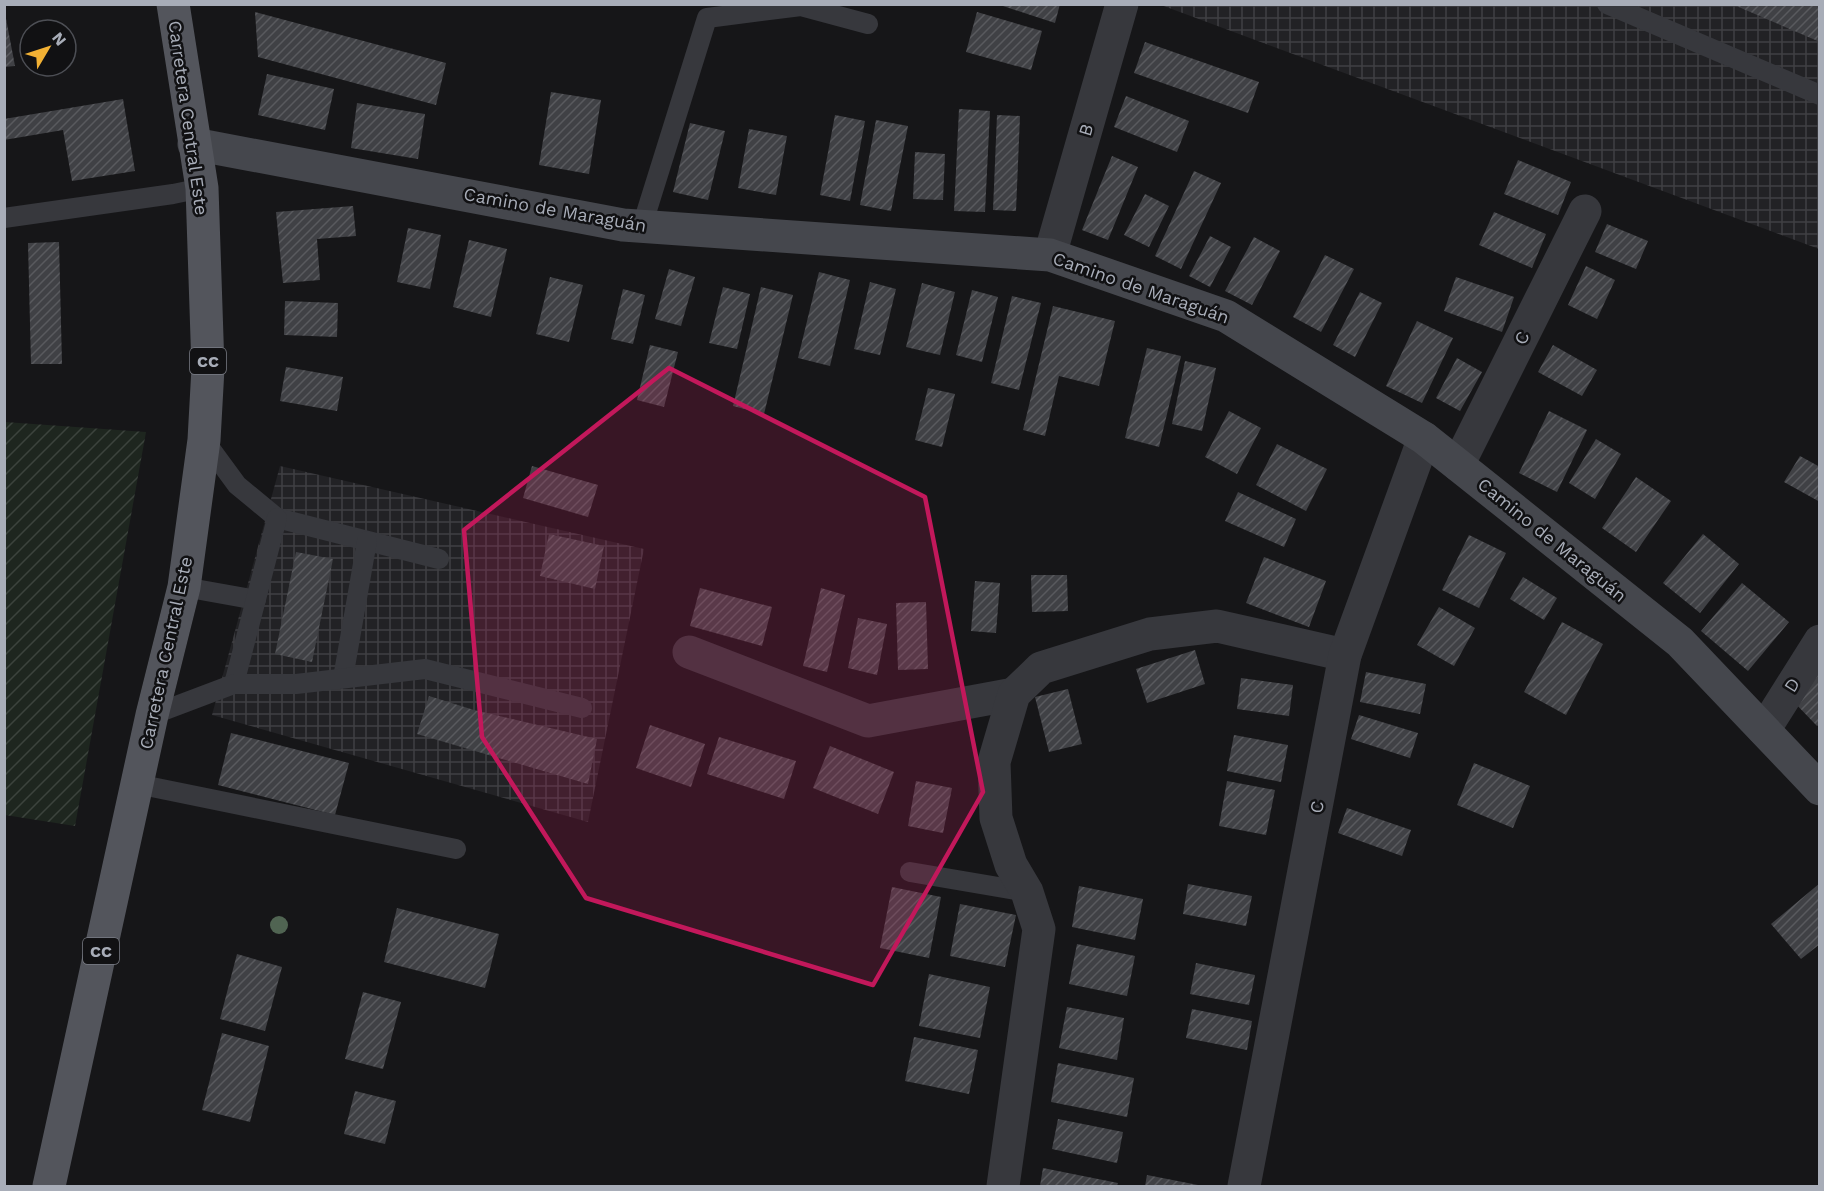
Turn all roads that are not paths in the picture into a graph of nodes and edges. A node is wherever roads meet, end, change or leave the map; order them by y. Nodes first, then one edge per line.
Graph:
1 (173, 4) edge
2 (1122, 4) edge
3 (1607, 4) edge
4 (868, 24) dead end
5 (1820, 95) edge
6 (194, 144) junction
7 (202, 188) junction
8 (1585, 211) dead end
9 (4, 218) edge
10 (642, 226) junction
11 (1050, 255) junction
12 (1424, 438) junction
13 (204, 440) junction
14 (1458, 465) junction
15 (277, 518) junction
16 (368, 541) junction
17 (439, 559) dead end
18 (184, 587) junction
19 (256, 600) junction
20 (1820, 641) edge
21 (689, 652) dead end
22 (1345, 655) junction
23 (343, 678) junction
24 (234, 684) junction
25 (1014, 694) junction
26 (582, 708) dead end
27 (152, 715) junction
28 (1764, 730) junction
29 (137, 784) junction
30 (1820, 789) edge
31 (456, 849) dead end
32 (910, 872) dead end
33 (1028, 892) junction
34 (49, 1186) edge
35 (1003, 1186) edge
36 (1244, 1186) edge

1 - 6 main road, Carretera Central Este / CC
2 - 11 street, B
3 - 5 lane
4 - 10 lane
6 - 7 main road, Carretera Central Este / CC
6 - 10 street, Camino de Maraguán
7 - 9 lane
7 - 13 main road, Carretera Central Este / CC
8 - 14 street, C
10 - 11 street, Camino de Maraguán
11 - 12 street, Camino de Maraguán
12 - 14 street, Camino de Maraguán
12 - 22 street, C
13 - 15 lane
13 - 18 main road, Carretera Central Este / CC
14 - 28 street, Camino de Maraguán
15 - 16 lane
15 - 19 lane
16 - 17 lane
16 - 23 lane
18 - 19 lane
18 - 27 main road, Carretera Central Este / CC
19 - 24 lane
20 - 28 street, D
21 - 25 street
22 - 25 street
22 - 36 street, C
23 - 24 lane
23 - 26 lane
24 - 27 lane
25 - 33 street
27 - 29 main road, Carretera Central Este / CC
28 - 30 street, Camino de Maraguán
29 - 31 lane
29 - 34 main road, Carretera Central Este / CC
32 - 33 lane
33 - 35 street

